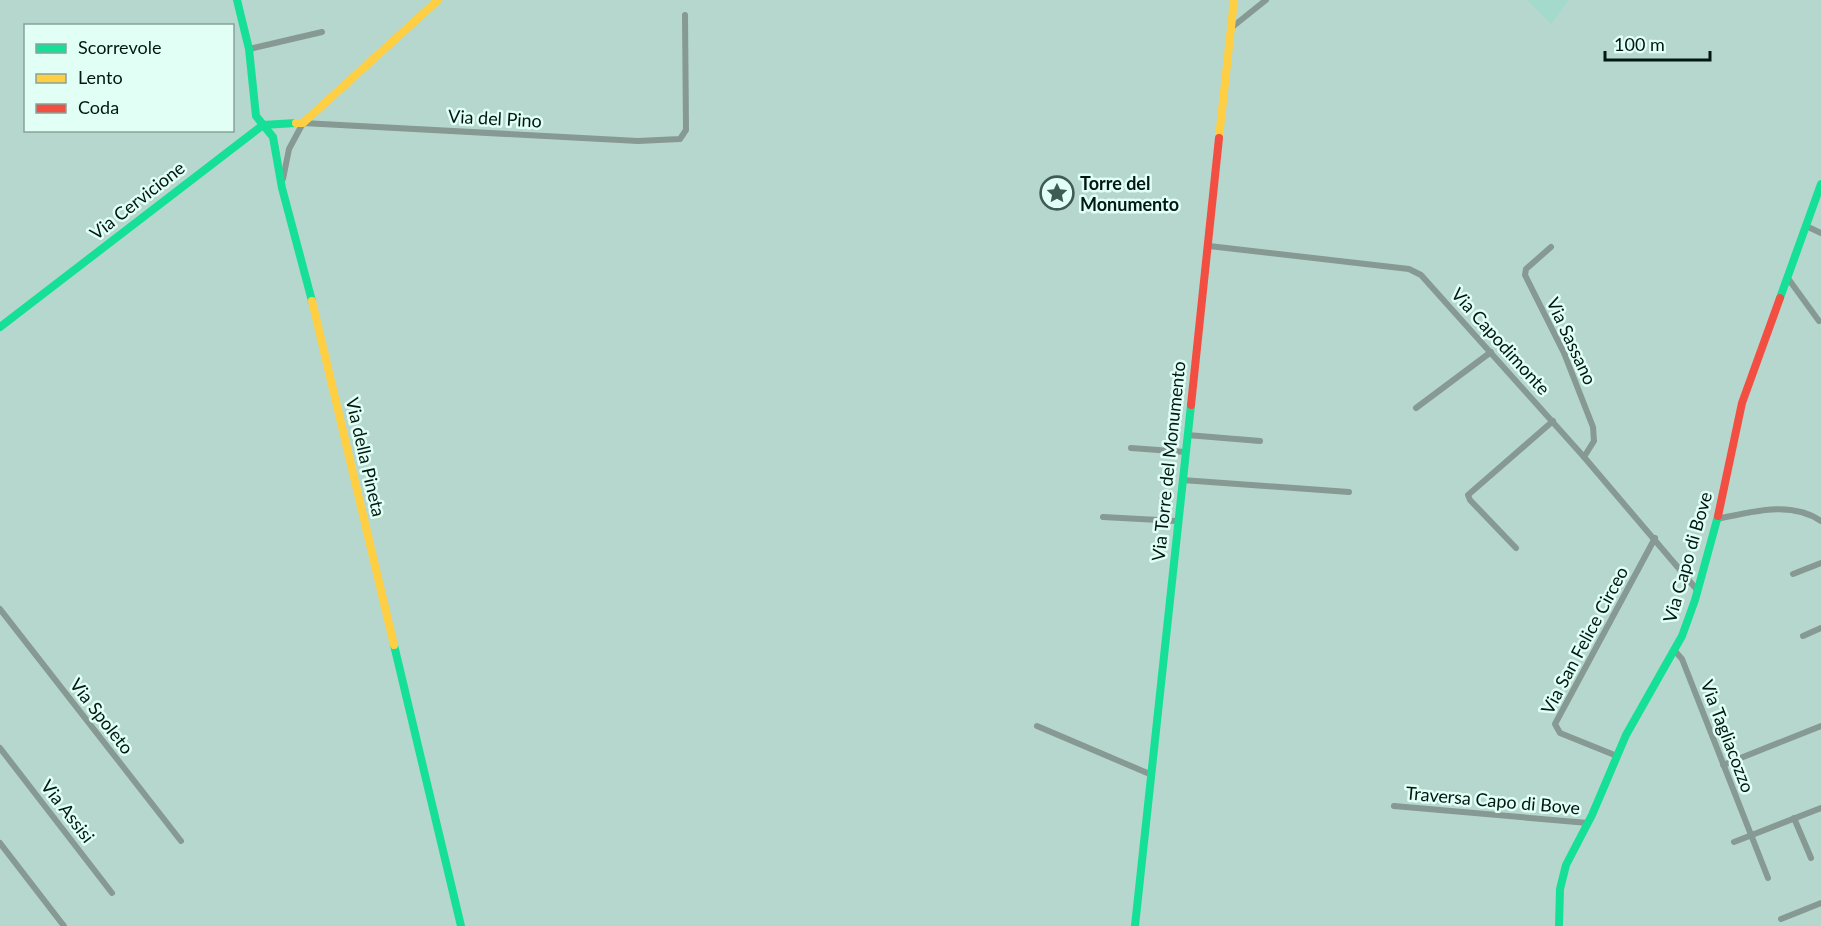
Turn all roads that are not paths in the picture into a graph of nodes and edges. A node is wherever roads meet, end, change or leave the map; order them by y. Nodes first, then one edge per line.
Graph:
1 (237, 0) edge
2 (438, 0) edge
3 (1234, 0) edge
4 (1266, 0) edge
5 (685, 15) dead end
6 (1231, 28) junction
7 (322, 32) dead end
8 (249, 49) junction
9 (303, 123) junction
10 (263, 125) junction
11 (1821, 184) edge
12 (282, 188) junction
13 (1806, 226) junction
14 (1821, 233) edge
15 (1209, 246) junction
16 (1551, 247) dead end
17 (1787, 277) junction
18 (1820, 321) edge
19 (0, 327) edge
20 (1491, 352) junction
21 (1416, 408) dead end
22 (1553, 422) junction
23 (1187, 435) junction
24 (1260, 441) dead end
25 (1131, 448) dead end
26 (1185, 452) junction
27 (1584, 457) junction
28 (1182, 480) junction
29 (1349, 492) dead end
30 (1103, 517) dead end
31 (1717, 519) junction
32 (1177, 521) junction
33 (1821, 521) edge
34 (1655, 538) junction
35 (1516, 548) dead end
36 (1821, 563) edge
37 (1793, 573) dead end
38 (1698, 591) junction
39 (0, 609) edge
40 (1821, 628) edge
41 (1803, 636) dead end
42 (1674, 650) junction
43 (1037, 726) dead end
44 (1821, 726) edge
45 (0, 748) edge
46 (1617, 756) junction
47 (1723, 765) junction
48 (1152, 775) junction
49 (1394, 806) dead end
50 (1821, 808) edge
51 (1794, 818) junction
52 (1588, 823) junction
53 (1751, 836) junction
54 (181, 841) dead end
55 (1734, 842) dead end
56 (0, 843) edge
57 (1811, 858) dead end
58 (1768, 878) dead end
59 (112, 893) dead end
60 (1821, 903) edge
61 (1781, 919) dead end
62 (64, 926) edge
63 (460, 926) edge
64 (1135, 926) edge
65 (1559, 926) edge

1 - 8 street, Via della Pineta
2 - 9 street
3 - 6 street, Via Torre del Monumento
4 - 6 street
5 - 9 street, Via del Pino
6 - 15 street, Via Torre del Monumento
7 - 8 street
8 - 10 street, Via della Pineta
9 - 10 street
9 - 12 street
10 - 12 street, Via della Pineta
10 - 19 street, Via Cervicione
11 - 13 street, Via Capo di Bove
12 - 63 street, Via della Pineta
13 - 14 street
13 - 17 street, Via Capo di Bove
15 - 20 street, Via Capodimonte
15 - 23 street, Via Torre del Monumento
16 - 27 street, Via Sassano
17 - 18 street
17 - 31 street, Via Capo di Bove
20 - 21 street
20 - 22 street, Via Capodimonte
22 - 27 street, Via Capodimonte
22 - 35 street
23 - 24 street
23 - 26 street, Via Torre del Monumento
25 - 26 street
26 - 28 street, Via Torre del Monumento
27 - 34 street, Via Capodimonte
28 - 29 street
28 - 32 street, Via Torre del Monumento
30 - 32 street
31 - 33 street
31 - 38 street, Via Capo di Bove
32 - 48 street, Via Torre del Monumento
34 - 38 street, Via Capodimonte
34 - 46 street, Via San Felice Circeo
36 - 37 street
38 - 42 street, Via Capo di Bove
39 - 54 street, Via Spoleto
40 - 41 street
42 - 46 street, Via Capo di Bove
42 - 47 street, Via Tagliacozzo
43 - 48 street
44 - 47 street
45 - 59 street, Via Assisi
46 - 52 street, Via Capo di Bove
47 - 53 street, Via Tagliacozzo
48 - 64 street, Via Torre del Monumento
49 - 52 street, Traversa Capo di Bove
50 - 51 street
51 - 53 street
51 - 57 street
52 - 65 street, Via Capo di Bove
53 - 55 street
53 - 58 street, Via Tagliacozzo
56 - 62 street
60 - 61 street

